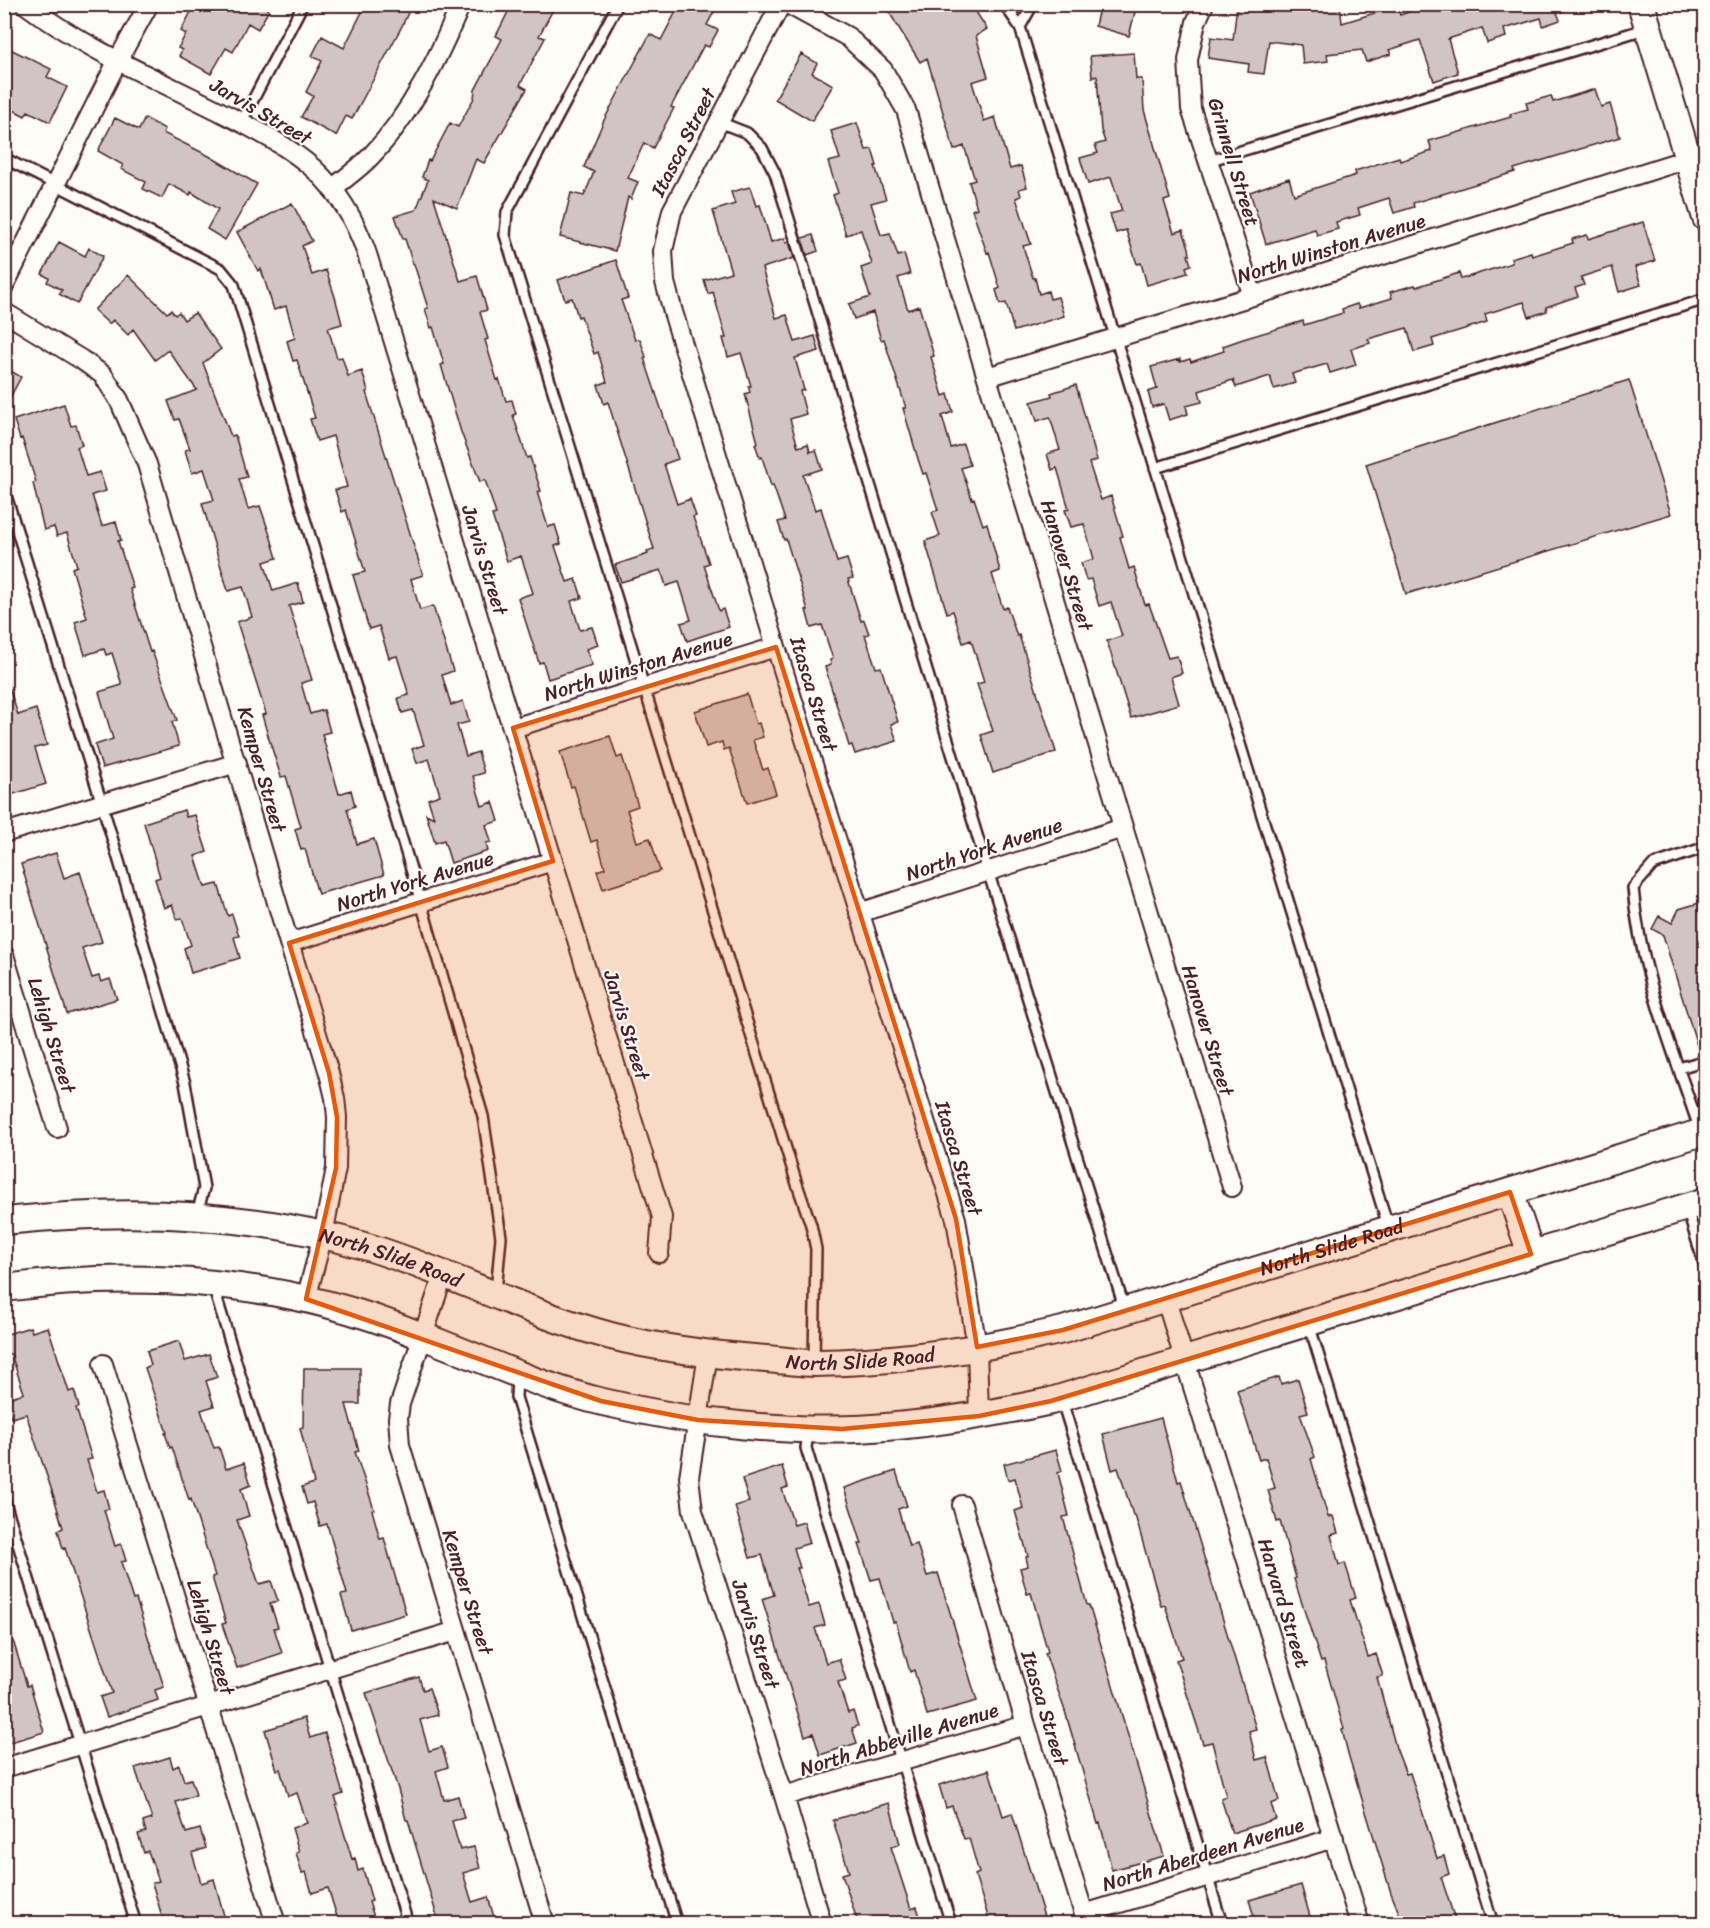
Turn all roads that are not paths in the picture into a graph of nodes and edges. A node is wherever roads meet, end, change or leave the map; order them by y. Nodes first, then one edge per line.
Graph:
1 (25, 4) edge
2 (149, 4) edge
3 (303, 4) edge
4 (461, 4) edge
5 (618, 4) edge
6 (781, 4) edge
7 (788, 4) edge
8 (1004, 4) edge
9 (1033, 4) edge
10 (1203, 4) edge
11 (1644, 16) edge
12 (1020, 27) junction
13 (118, 60) junction
14 (719, 122) junction
15 (241, 123) junction
16 (4, 158) edge
17 (1687, 159) junction
18 (1208, 160) junction
19 (55, 185) junction
20 (332, 189) junction
21 (1706, 218) edge
22 (4, 286) edge
23 (1253, 296) junction
24 (1706, 299) edge
25 (4, 312) edge
26 (1115, 338) junction
27 (987, 376) junction
28 (1155, 468) junction
29 (4, 489) edge
30 (776, 647) junction
31 (644, 688) junction
32 (513, 728) junction
33 (237, 763) junction
34 (102, 804) junction
35 (1123, 828) junction
36 (4, 833) edge
37 (1706, 847) edge
38 (553, 861) junction
39 (988, 871) junction
40 (421, 902) junction
41 (859, 913) junction
42 (289, 943) junction
43 (4, 955) edge
44 (1706, 1060) edge
45 (1679, 1068) junction
46 (57, 1128) dead end
47 (1703, 1132) edge
48 (1232, 1188) dead end
49 (1510, 1192) junction
50 (1696, 1204) edge
51 (196, 1216) junction
52 (4, 1221) edge
53 (1389, 1229) junction
54 (324, 1235) junction
55 (659, 1253) dead end
56 (1531, 1254) junction
57 (1706, 1270) edge
58 (444, 1273) junction
59 (213, 1285) junction
60 (4, 1288) edge
61 (496, 1294) junction
62 (1165, 1297) junction
63 (306, 1299) junction
64 (1125, 1310) junction
65 (1308, 1322) junction
66 (423, 1336) junction
67 (977, 1347) junction
68 (708, 1354) junction
69 (1184, 1360) junction
70 (814, 1363) junction
71 (103, 1364) dead end
72 (517, 1374) junction
73 (1061, 1398) junction
74 (979, 1416) junction
75 (698, 1420) junction
76 (808, 1428) junction
77 (4, 1499) edge
78 (962, 1505) dead end
79 (456, 1631) junction
80 (330, 1669) junction
81 (209, 1706) junction
82 (1026, 1725) junction
83 (81, 1745) junction
84 (902, 1762) junction
85 (4, 1768) edge
86 (784, 1796) junction
87 (1334, 1838) junction
88 (1208, 1876) junction
89 (1085, 1919) edge
90 (136, 1923) edge
91 (276, 1923) edge
92 (408, 1923) edge
93 (545, 1923) edge
94 (677, 1923) edge
95 (822, 1923) edge
96 (951, 1923) edge
97 (1222, 1923) edge
98 (1360, 1923) edge
99 (1493, 1923) edge

1 - 13 street
2 - 13 street
3 - 15 lane
4 - 20 street
5 - 31 lane
6 - 14 street, Itasca Street
7 - 27 street, Hanover Street
8 - 12 lane
9 - 12 lane
10 - 18 street, Grinnell Street
11 - 17 main road
11 - 18 lane
12 - 26 lane
13 - 15 street, Jarvis Street
13 - 19 street
14 - 30 street, Itasca Street
14 - 39 lane
15 - 20 street, Jarvis Street
16 - 19 lane
17 - 21 main road
17 - 23 street, North Winston Avenue
18 - 23 street, Grinnell Street
19 - 22 street
19 - 40 lane
20 - 32 street, Jarvis Street
23 - 26 street, North Winston Avenue
24 - 28 lane
25 - 33 street, Kemper Street
26 - 27 street, North Winston Avenue
26 - 28 lane
27 - 35 street, Hanover Street
28 - 53 lane
29 - 34 lane
30 - 31 street, North Winston Avenue
30 - 41 street, Itasca Street
31 - 32 street, North Winston Avenue
31 - 70 lane
32 - 38 street, Jarvis Street
33 - 34 street
33 - 42 street, Kemper Street
34 - 36 street
34 - 51 lane
35 - 39 street, North York Avenue
35 - 48 street, Hanover Street
37 - 45 lane
38 - 40 street, North York Avenue
38 - 55 street, Jarvis Street
39 - 41 street, North York Avenue
39 - 64 lane
40 - 42 street, North York Avenue
40 - 61 lane
41 - 67 street, Itasca Street
42 - 54 street, Kemper Street
43 - 46 street, Lehigh Street
44 - 45 lane
45 - 47 lane
47 - 49 main road, North Slide Road
49 - 53 main road, North Slide Road
49 - 56 main road
50 - 56 main road
50 - 57 lane
51 - 52 main road, North Slide Road
51 - 54 main road, North Slide Road
53 - 62 main road, North Slide Road
54 - 58 main road, North Slide Road
54 - 63 street, Kemper Street
56 - 65 main road
58 - 61 main road, North Slide Road
58 - 66 street, Kemper Street
59 - 60 main road
59 - 63 main road
59 - 80 lane
61 - 68 main road, North Slide Road
62 - 64 main road, North Slide Road
62 - 69 street, Harvard Street
63 - 66 main road
64 - 67 main road, North Slide Road
65 - 69 main road
65 - 99 lane
66 - 72 main road
66 - 79 street, Kemper Street
67 - 70 main road, North Slide Road
67 - 74 street, Itasca Street
68 - 70 main road, North Slide Road
68 - 75 street, Jarvis Street
69 - 73 main road
69 - 87 street, Harvard Street
71 - 81 street, Lehigh Street
72 - 75 main road
72 - 94 lane
73 - 74 main road
73 - 88 lane
74 - 76 main road
75 - 76 main road
75 - 86 street, Jarvis Street
76 - 84 lane
77 - 83 lane
78 - 82 street, Itasca Street
79 - 80 street
79 - 93 street, Kemper Street
80 - 81 street
80 - 92 lane
81 - 83 street
81 - 91 street, Lehigh Street
82 - 84 street, North Abbeville Avenue
82 - 89 street, Itasca Street
83 - 85 street
83 - 90 lane
84 - 86 street, North Abbeville Avenue
84 - 96 lane
86 - 95 street, Jarvis Street
87 - 88 street, North Aberdeen Avenue
87 - 98 street, Harvard Street
88 - 89 street, North Aberdeen Avenue
88 - 97 lane

